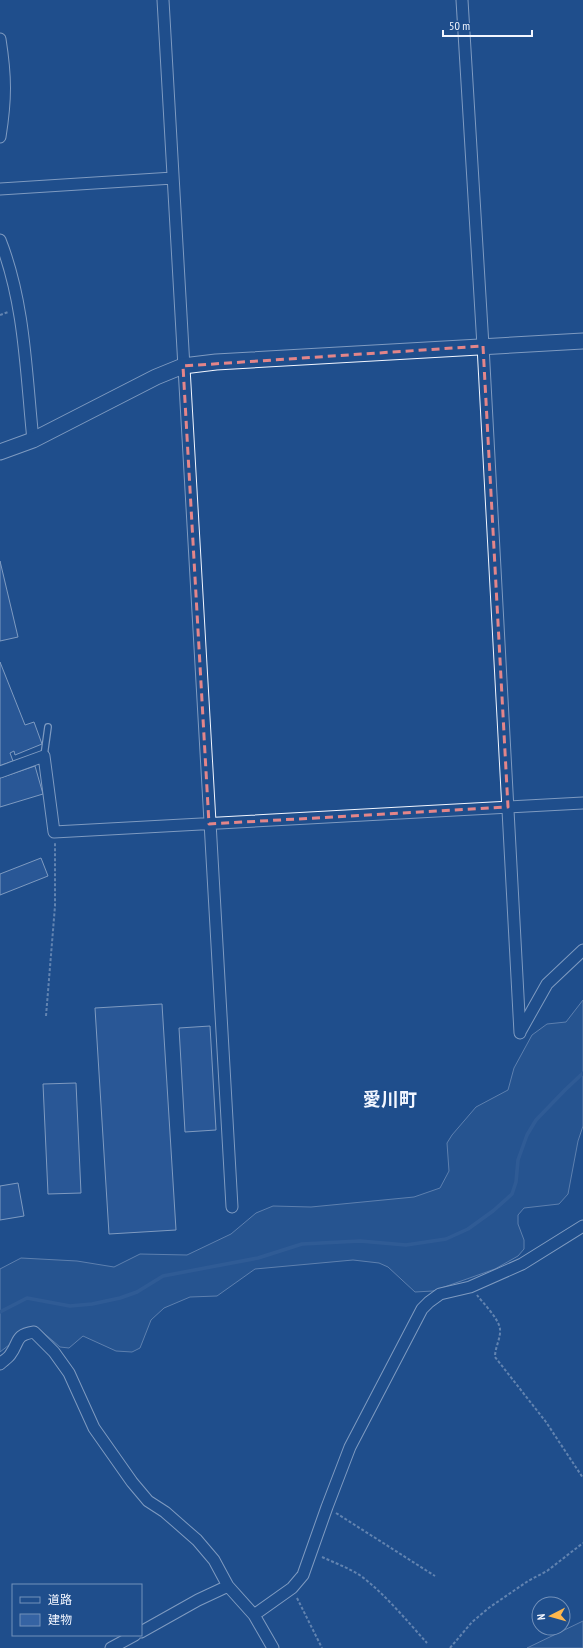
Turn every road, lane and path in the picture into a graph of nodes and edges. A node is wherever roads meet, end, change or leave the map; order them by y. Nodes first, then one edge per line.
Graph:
1 (163, 0) edge
2 (462, 0) edge
3 (0, 39) edge
4 (0, 137) edge
5 (173, 178) junction
6 (0, 189) edge
7 (0, 240) edge
8 (583, 341) edge
9 (483, 346) junction
10 (183, 366) junction
11 (33, 440) junction
12 (0, 452) edge
13 (48, 727) dead end
14 (44, 756) junction
15 (0, 772) edge
16 (583, 803) edge
17 (508, 807) junction
18 (209, 824) junction
19 (54, 832) junction
20 (583, 950) edge
21 (46, 1016) dead end
22 (232, 1207) dead end
23 (583, 1226) edge
24 (470, 1287) junction
25 (0, 1364) edge
26 (583, 1478) edge
27 (327, 1507) junction
28 (583, 1543) edge
29 (311, 1553) junction
30 (435, 1576) dead end
31 (228, 1586) junction
32 (292, 1588) junction
33 (254, 1615) junction
34 (142, 1631) edge
35 (133, 1636) edge
36 (427, 1643) dead end
37 (111, 1648) edge
38 (273, 1648) edge
39 (322, 1648) edge
40 (450, 1648) edge

1 - 5 street
2 - 9 street
3 - 4 street
5 - 6 street
5 - 10 street
7 - 11 street
8 - 9 street
9 - 10 street
9 - 17 street
10 - 11 street
10 - 18 street
11 - 12 street
13 - 14 lane
14 - 15 street
14 - 19 street
16 - 17 street
17 - 18 street
17 - 20 street
18 - 19 street
18 - 22 street
19 - 21 path
23 - 24 street
24 - 26 path
24 - 27 street
25 - 31 street
27 - 29 street
27 - 30 path
28 - 40 path
29 - 32 street
29 - 36 path
31 - 33 street
31 - 34 street
32 - 33 street
32 - 39 path
33 - 38 street
35 - 37 street

